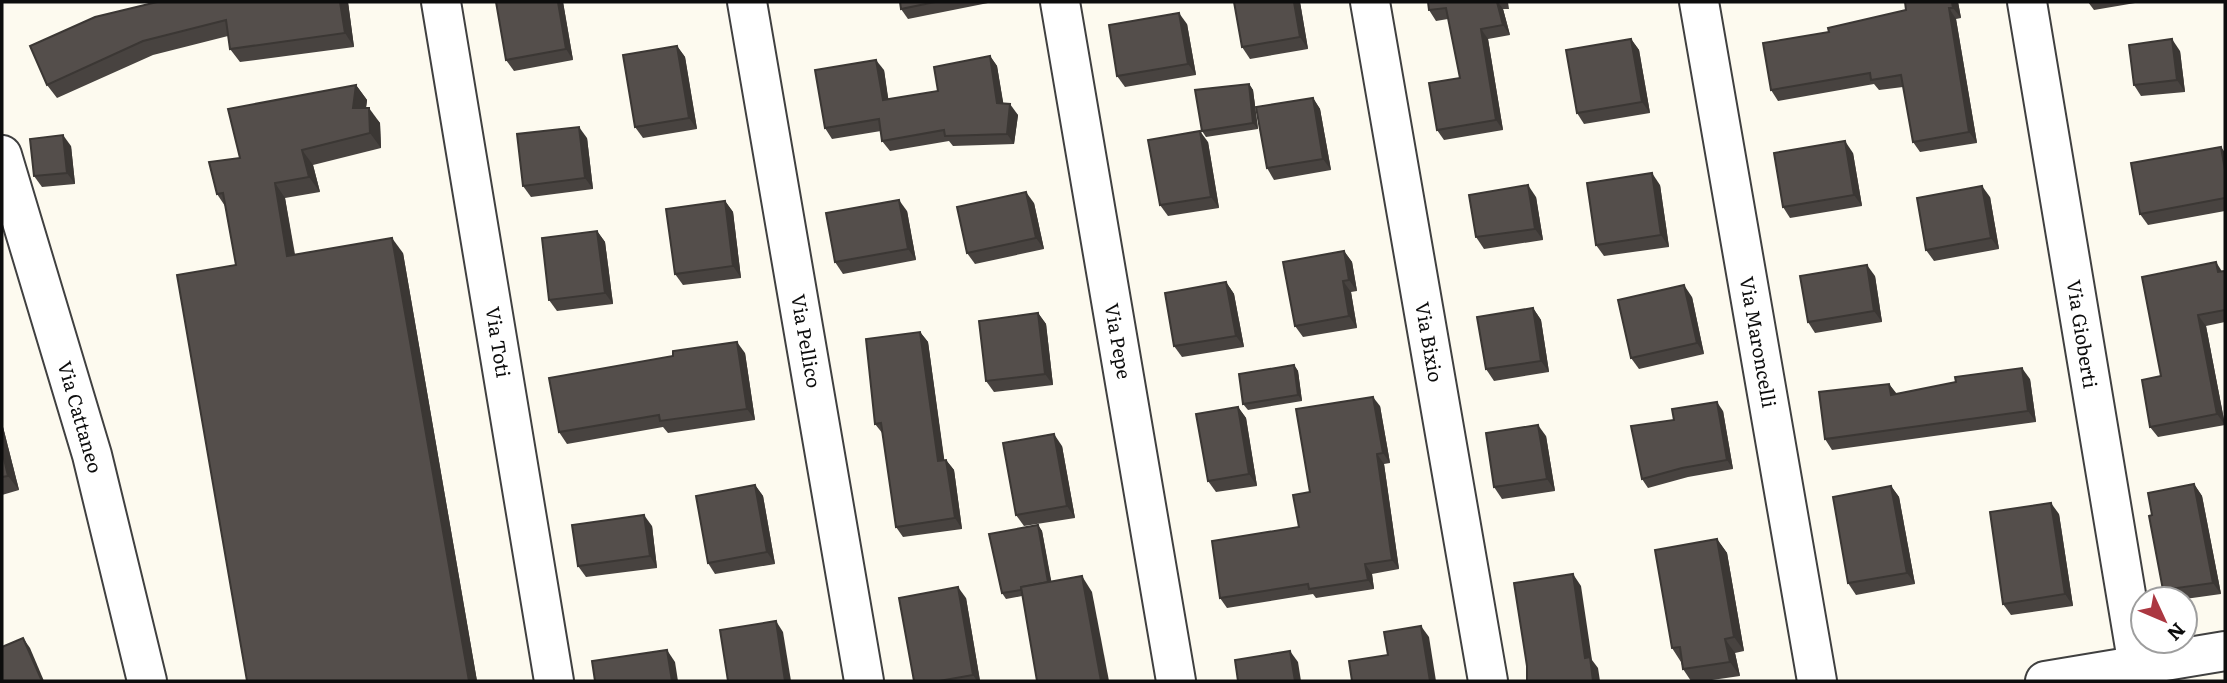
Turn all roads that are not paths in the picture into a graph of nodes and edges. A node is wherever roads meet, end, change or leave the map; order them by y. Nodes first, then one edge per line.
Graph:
1 (441, 2) edge
2 (747, 2) edge
3 (1060, 2) edge
4 (1370, 2) edge
5 (1699, 2) edge
6 (2027, 2) edge
7 (2, 155) edge
8 (2225, 651) edge
9 (2138, 666) junction
10 (147, 681) edge
11 (554, 681) edge
12 (864, 681) edge
13 (1176, 681) edge
14 (1488, 681) edge
15 (1817, 681) edge
16 (2045, 681) edge

1 - 11 street, Via Toti
2 - 12 street, Via Pellico
3 - 13 street, Via Pepe
4 - 14 street, Via Bixio
5 - 15 street, Via Maroncelli
6 - 9 street, Via Gioberti
7 - 10 street, Via Cattaneo
8 - 9 street
9 - 16 street

